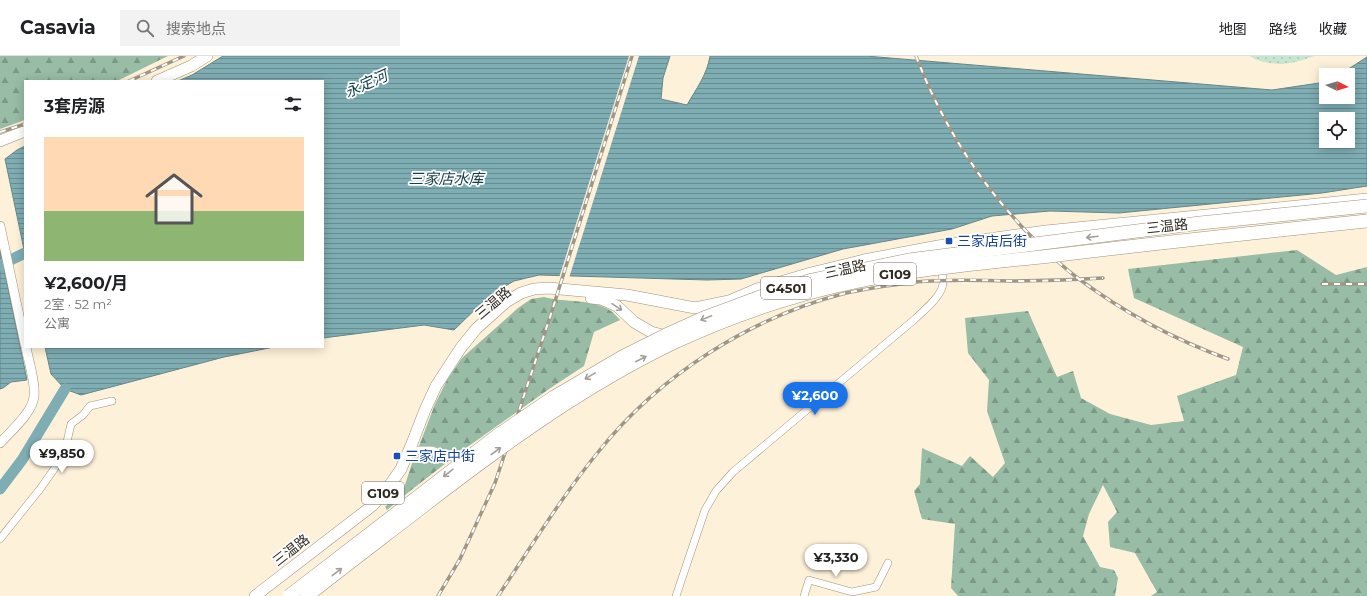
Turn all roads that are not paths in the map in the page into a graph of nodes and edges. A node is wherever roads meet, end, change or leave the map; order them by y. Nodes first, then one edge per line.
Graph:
1 (207, 56) edge
2 (159, 80) edge
3 (24, 132) edge
4 (0, 141) edge
5 (1367, 194) edge
6 (1367, 199) edge
7 (1361, 203) edge
8 (1367, 221) edge
9 (0, 226) edge
10 (1202, 238) junction
11 (938, 246) junction
12 (941, 267) junction
13 (860, 281) junction
14 (710, 327) junction
15 (24, 341) edge
16 (25, 348) edge
17 (460, 349) junction
18 (112, 400) dead end
19 (0, 443) edge
20 (410, 450) junction
21 (451, 457) dead end
22 (0, 539) edge
23 (888, 563) dead end
24 (256, 596) edge
25 (289, 596) edge
26 (306, 596) edge
27 (676, 596) edge
28 (804, 596) edge

1 - 2 main road
3 - 4 main road
5 - 7 street
6 - 7 main road, 三温路 / G109
7 - 11 main road, 三温路 / G109
7 -> 25 highway, G4501, bridge
8 - 10 main road, 三温路 / G109
9 - 15 street
10 - 12 main road, 三温路 / G109
10 - 13 highway, bridge
11 - 12 street
11 - 17 main road, 三温路 / G109
12 - 13 main road, 三温路 / G109
12 - 27 street
13 - 14 main road, 三温路 / G109
17 -> 14 main road, 三温路 / G109
26 -> 14 highway, bridge
16 - 19 street
17 - 20 main road, 三温路 / G109
18 - 22 street
20 - 21 street
20 - 24 main road, 三温路 / G109
23 - 28 street

